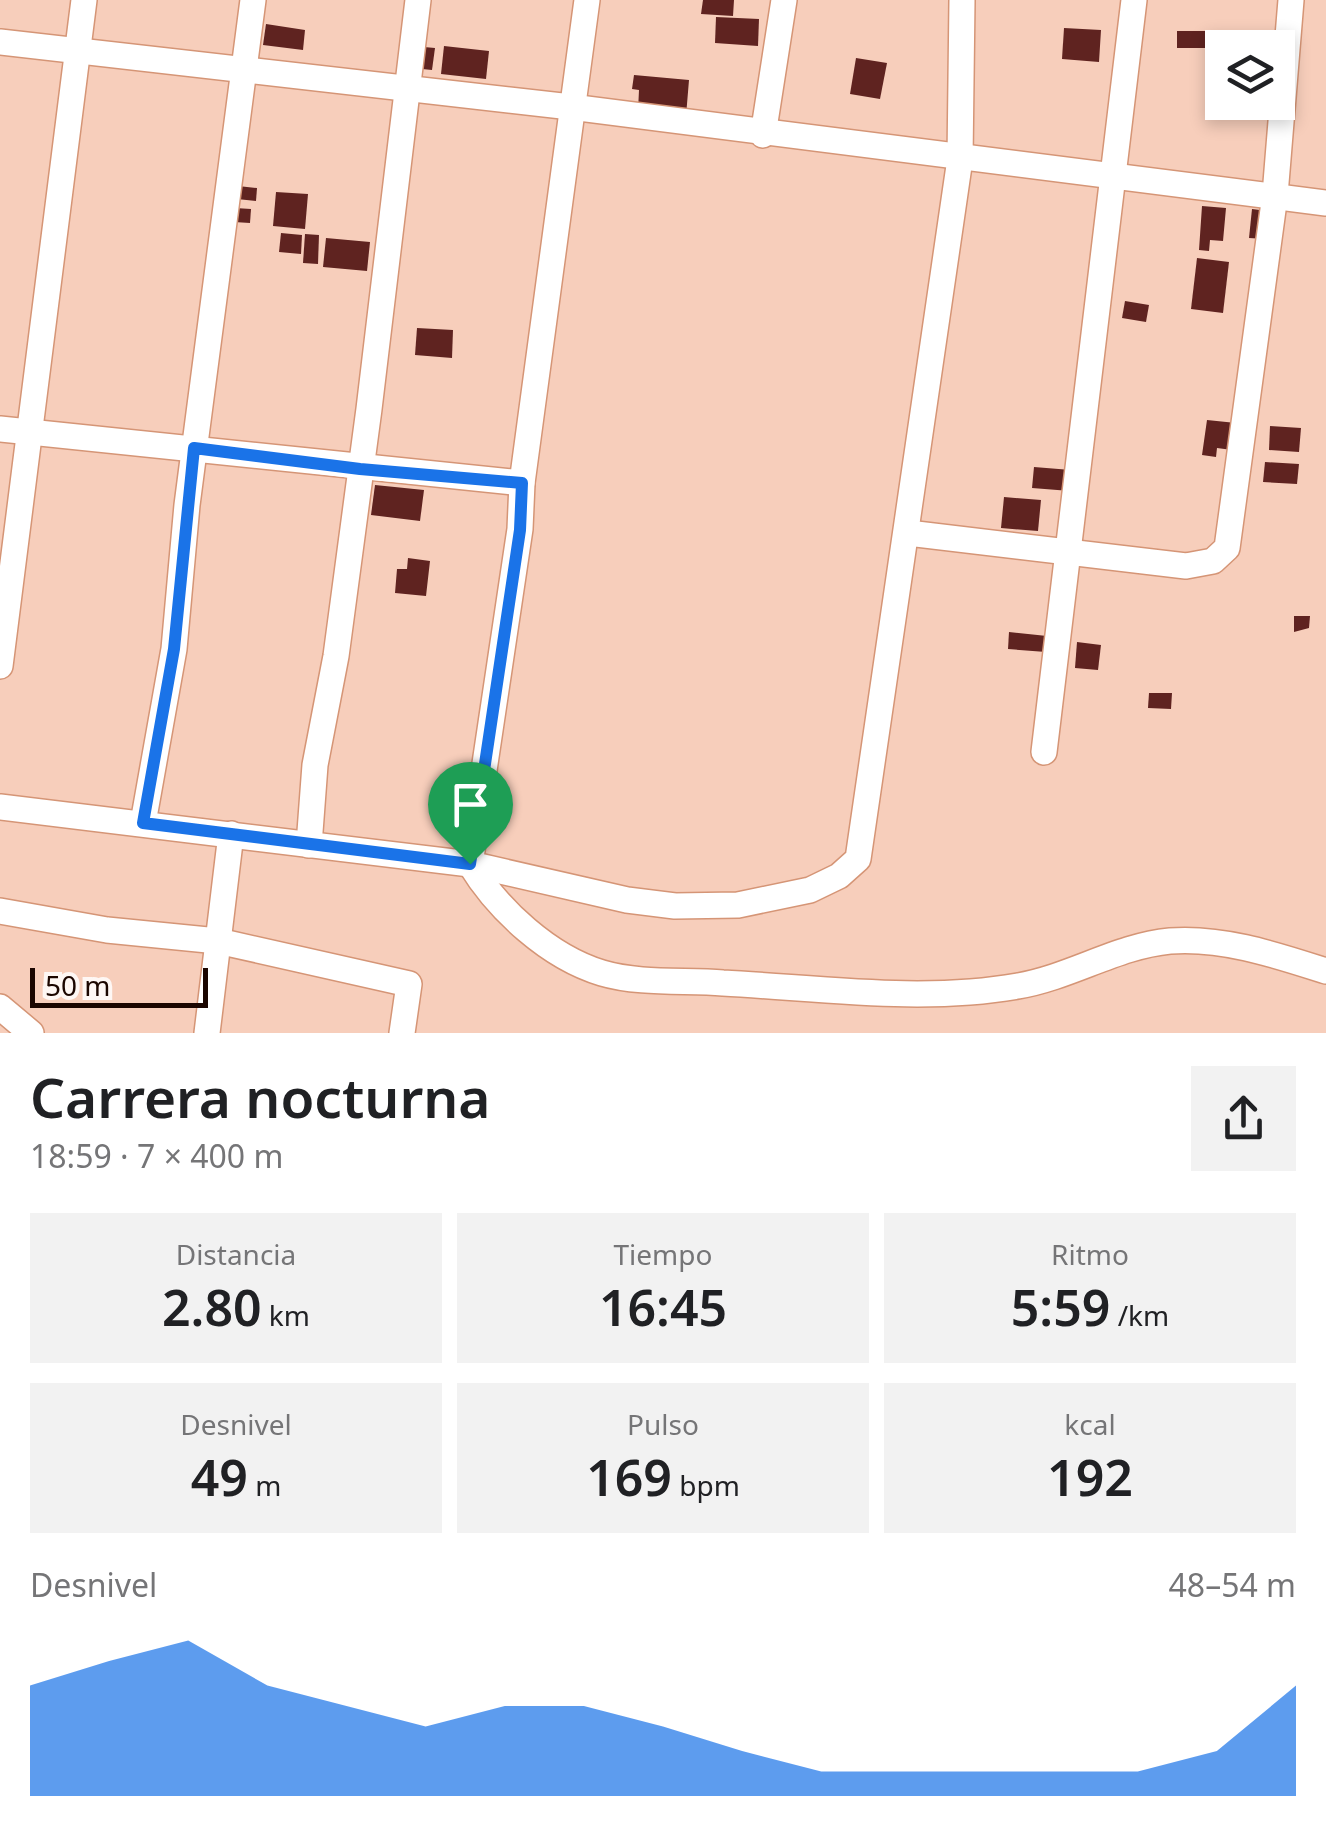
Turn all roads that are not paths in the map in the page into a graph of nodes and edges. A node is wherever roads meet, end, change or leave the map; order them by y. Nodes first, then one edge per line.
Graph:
1 (84, 0) edge
2 (254, 0) edge
3 (418, 0) edge
4 (588, 0) edge
5 (784, 0) edge
6 (962, 0) edge
7 (1134, 0) edge
8 (1291, 0) edge
9 (0, 42) edge
10 (77, 51) junction
11 (244, 68) junction
12 (407, 90) junction
13 (571, 107) junction
14 (762, 134) junction
15 (960, 158) junction
16 (1114, 176) junction
17 (1275, 196) junction
18 (1326, 203) edge
19 (0, 429) edge
20 (28, 432) junction
21 (194, 448) junction
22 (360, 469) junction
23 (522, 483) junction
24 (908, 533) junction
25 (1068, 552) junction
26 (0, 666) edge
27 (1044, 752) dead end
28 (0, 807) edge
29 (143, 823) junction
30 (230, 834) junction
31 (309, 845) junction
32 (470, 864) junction
33 (0, 910) edge
34 (218, 941) junction
35 (1326, 970) edge
36 (0, 1007) edge
37 (31, 1033) edge
38 (206, 1033) edge
39 (402, 1033) edge

1 - 10 street
2 - 11 street
3 - 12 street
4 - 13 street
5 - 14 street
6 - 15 street
7 - 16 street
8 - 17 street
9 - 10 street
10 - 11 street
10 - 20 street
11 - 12 street
11 - 21 street
12 - 13 street
12 - 22 street
13 - 14 street
13 - 23 street
14 - 15 street
15 - 16 street
15 - 24 street
16 - 17 street
16 - 25 street
17 - 18 street
17 - 25 street
19 - 20 street
20 - 21 street
20 - 26 street
21 - 22 street
21 - 29 street
22 - 23 street
22 - 31 street
23 - 32 street
24 - 25 street
24 - 32 street
25 - 27 street
28 - 29 street
29 - 30 street
30 - 31 street
30 - 34 street
31 - 32 street
32 - 35 street
33 - 34 street
34 - 38 street
34 - 39 street
36 - 37 street

